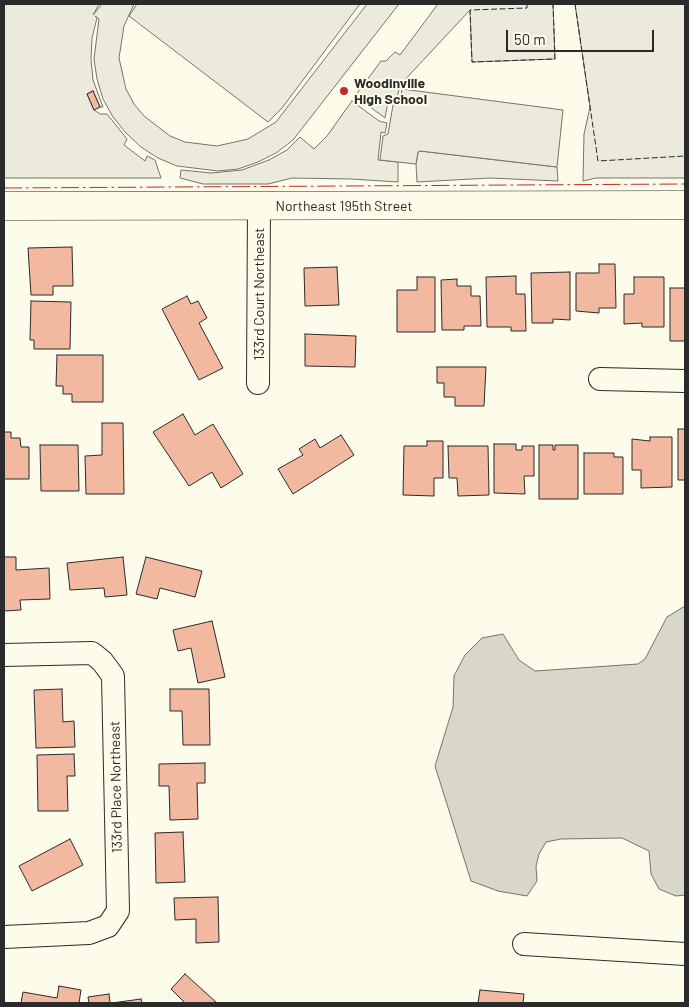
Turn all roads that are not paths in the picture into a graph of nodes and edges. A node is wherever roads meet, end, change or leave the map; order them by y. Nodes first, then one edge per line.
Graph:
1 (685, 205) edge
2 (4, 206) edge
3 (260, 206) junction
4 (600, 379) dead end
5 (685, 381) edge
6 (258, 383) dead end
7 (4, 655) edge
8 (4, 937) edge
9 (524, 944) dead end
10 (685, 954) edge

1 - 3 main road, Northeast 195th Street
2 - 3 main road, Northeast 195th Street
3 - 6 street, 133rd Court Northeast
4 - 5 street
7 - 8 street, 133rd Place Northeast
9 - 10 street

